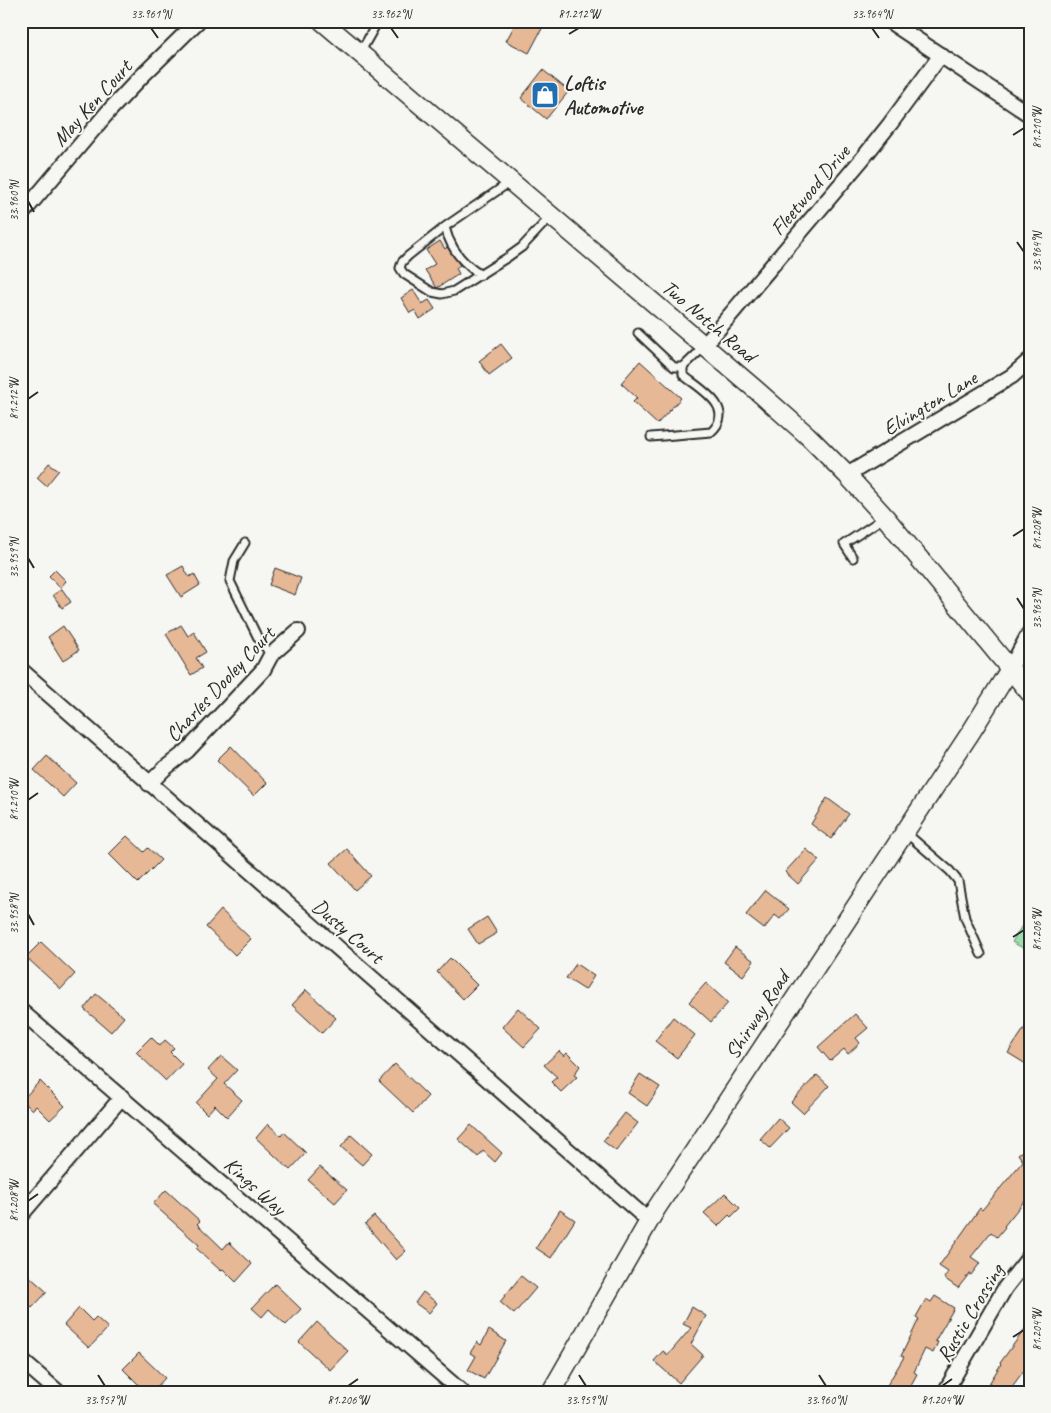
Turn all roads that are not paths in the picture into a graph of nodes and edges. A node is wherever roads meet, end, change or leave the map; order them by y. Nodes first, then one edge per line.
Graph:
1 (198, 21) edge
2 (322, 21) edge
3 (378, 21) edge
4 (889, 21) edge
5 (360, 53) junction
6 (941, 55) junction
7 (1030, 115) edge
8 (510, 182) junction
9 (21, 215) edge
10 (551, 216) junction
11 (445, 227) junction
12 (481, 275) junction
13 (638, 333) dead end
14 (704, 346) junction
15 (1030, 360) edge
16 (683, 366) junction
17 (651, 437) dead end
18 (848, 475) junction
19 (885, 517) junction
20 (245, 543) dead end
21 (853, 558) dead end
22 (298, 631) dead end
23 (1030, 632) edge
24 (271, 655) junction
25 (1010, 669) junction
26 (21, 670) edge
27 (1030, 693) edge
28 (150, 784) junction
29 (905, 831) junction
30 (981, 954) dead end
31 (21, 1011) edge
32 (122, 1097) junction
33 (21, 1215) edge
34 (649, 1221) junction
35 (1030, 1256) edge
36 (21, 1360) edge
37 (58, 1392) edge
38 (462, 1392) edge
39 (551, 1392) edge
40 (945, 1392) edge

1 - 9 street, May Ken Court
2 - 5 street, Two Notch Road
3 - 5 lane
4 - 6 street
5 - 8 street, Two Notch Road
6 - 7 street
6 - 14 street, Fleetwood Drive
8 - 10 street, Two Notch Road
8 - 11 lane
10 - 12 lane
10 - 14 street, Two Notch Road
11 - 12 lane
11 - 12 lane
13 - 16 lane
14 - 16 lane
14 - 18 street, Two Notch Road
15 - 18 street, Elvington Lane
16 - 17 lane
18 - 19 street, Two Notch Road
19 - 21 lane
19 - 25 street, Two Notch Road
20 - 24 lane
22 - 24 street, Charles Dooley Court
23 - 25 street
24 - 28 street, Charles Dooley Court
25 - 27 street, Two Notch Road
25 - 29 street, Shirway Road
26 - 28 street, Dusty Court
28 - 34 street, Dusty Court
29 - 30 lane
29 - 34 street, Shirway Road
31 - 32 street, Kings Way
32 - 33 street
32 - 38 street, Kings Way
34 - 39 street, Shirway Road
35 - 40 street, Rustic Crossing
36 - 37 street

